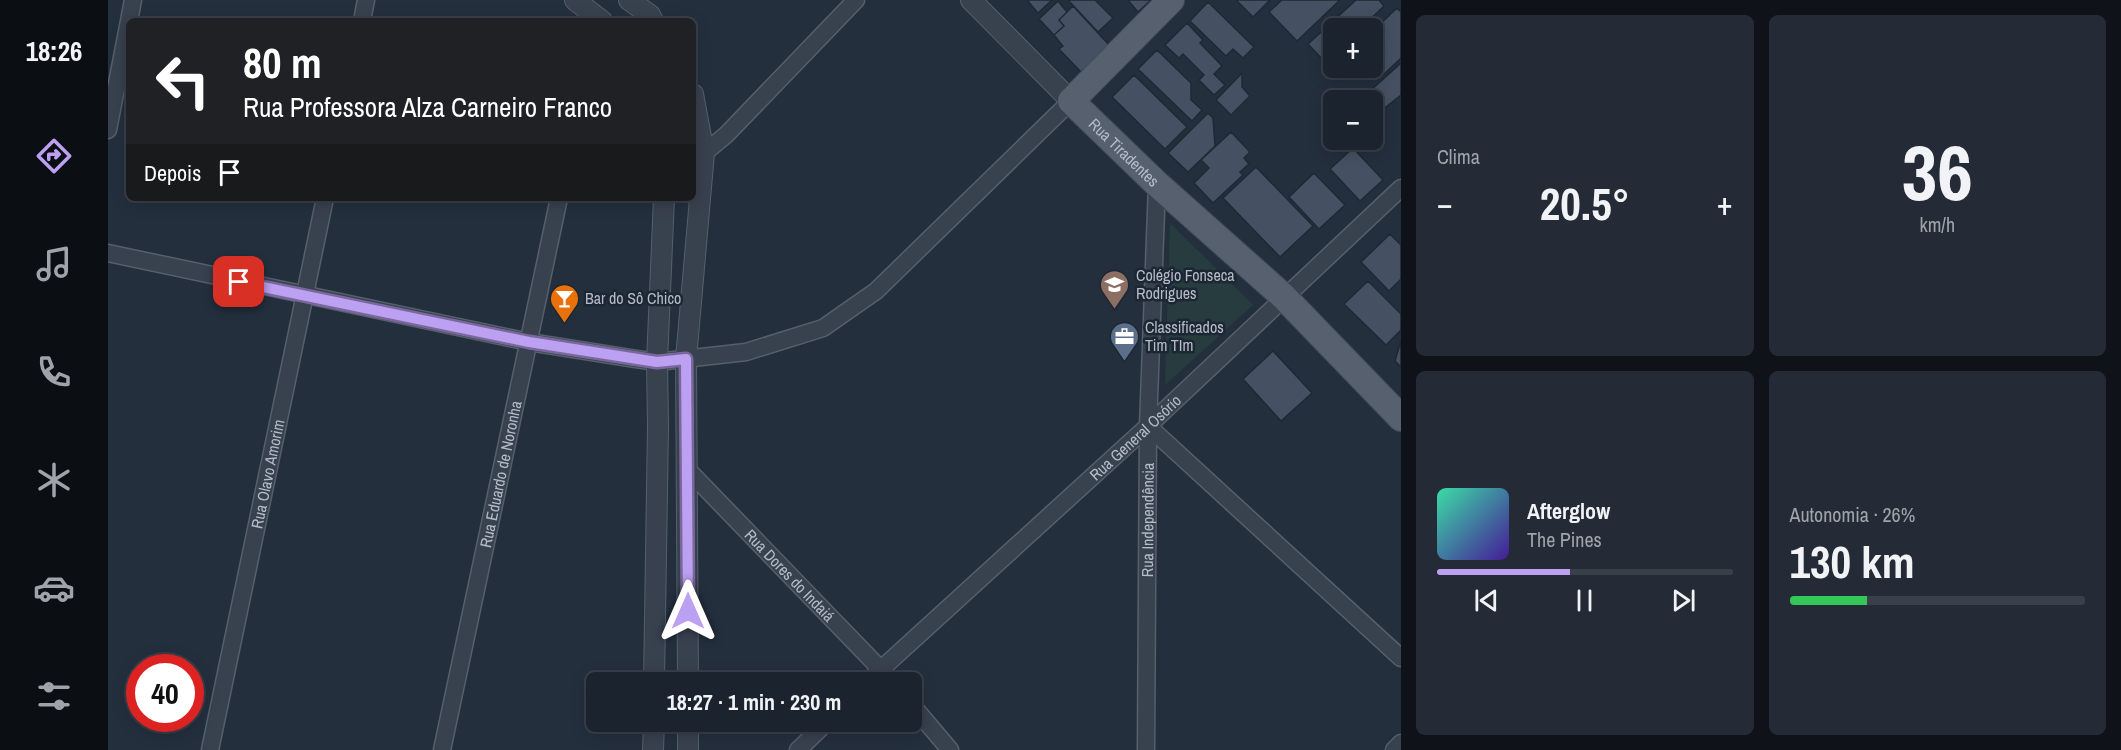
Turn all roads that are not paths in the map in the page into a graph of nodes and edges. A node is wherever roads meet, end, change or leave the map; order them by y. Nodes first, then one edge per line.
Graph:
1 (133, 0) edge
2 (366, 0) edge
3 (575, 0) edge
4 (629, 0) edge
5 (856, 0) edge
6 (971, 0) edge
7 (1171, 0) edge
8 (130, 18) edge
9 (363, 18) edge
10 (597, 18) edge
11 (652, 18) edge
12 (126, 36) edge
13 (1071, 100) junction
14 (696, 110) edge
15 (108, 130) edge
16 (704, 153) junction
17 (1157, 183) junction
18 (1401, 188) edge
19 (324, 201) edge
20 (558, 201) edge
21 (664, 201) edge
22 (108, 253) edge
23 (304, 296) junction
24 (1284, 297) junction
25 (529, 342) junction
26 (686, 359) junction
27 (657, 362) junction
28 (1401, 418) edge
29 (1148, 426) junction
30 (687, 469) junction
31 (1401, 658) edge
32 (881, 668) junction
33 (654, 672) edge
34 (688, 672) edge
35 (877, 672) edge
36 (884, 672) edge
37 (922, 717) edge
38 (654, 732) edge
39 (688, 732) edge
40 (817, 732) edge
41 (1401, 743) edge
42 (210, 750) edge
43 (442, 750) edge
44 (653, 750) edge
45 (688, 750) edge
46 (798, 750) edge
47 (950, 750) edge
48 (1146, 750) edge
49 (1394, 750) edge

1 - 8 street
2 - 9 street
3 - 10 street
4 - 11 street
5 - 16 street
6 - 13 street, Rua Tiradentes
7 - 13 main road
12 - 15 street
13 - 17 main road, Rua Tiradentes
13 - 26 street
14 - 16 street
16 - 26 street
17 - 24 main road, Rua Tiradentes
17 - 29 street, Rua Independência
18 - 24 street, Rua General Osório
19 - 23 street, Rua Olavo Amorim
20 - 25 street, Rua Eduardo de Noronha
21 - 27 street
22 - 23 street
23 - 25 street
23 - 42 street, Rua Olavo Amorim
24 - 28 main road, Rua Tiradentes
24 - 29 street, Rua General Osório
25 - 27 street
25 - 43 street, Rua Eduardo de Noronha
26 - 27 street
26 - 30 street
27 - 33 street
29 - 31 street
29 - 32 street, Rua General Osório
29 - 48 street, Rua Independência
30 - 32 street, Rua Dores do Indaiá
30 - 34 street
32 - 35 street, Rua General Osório
32 - 36 street, Rua Dores do Indaiá
37 - 47 street
38 - 44 street
39 - 45 street
40 - 46 street
41 - 49 street

